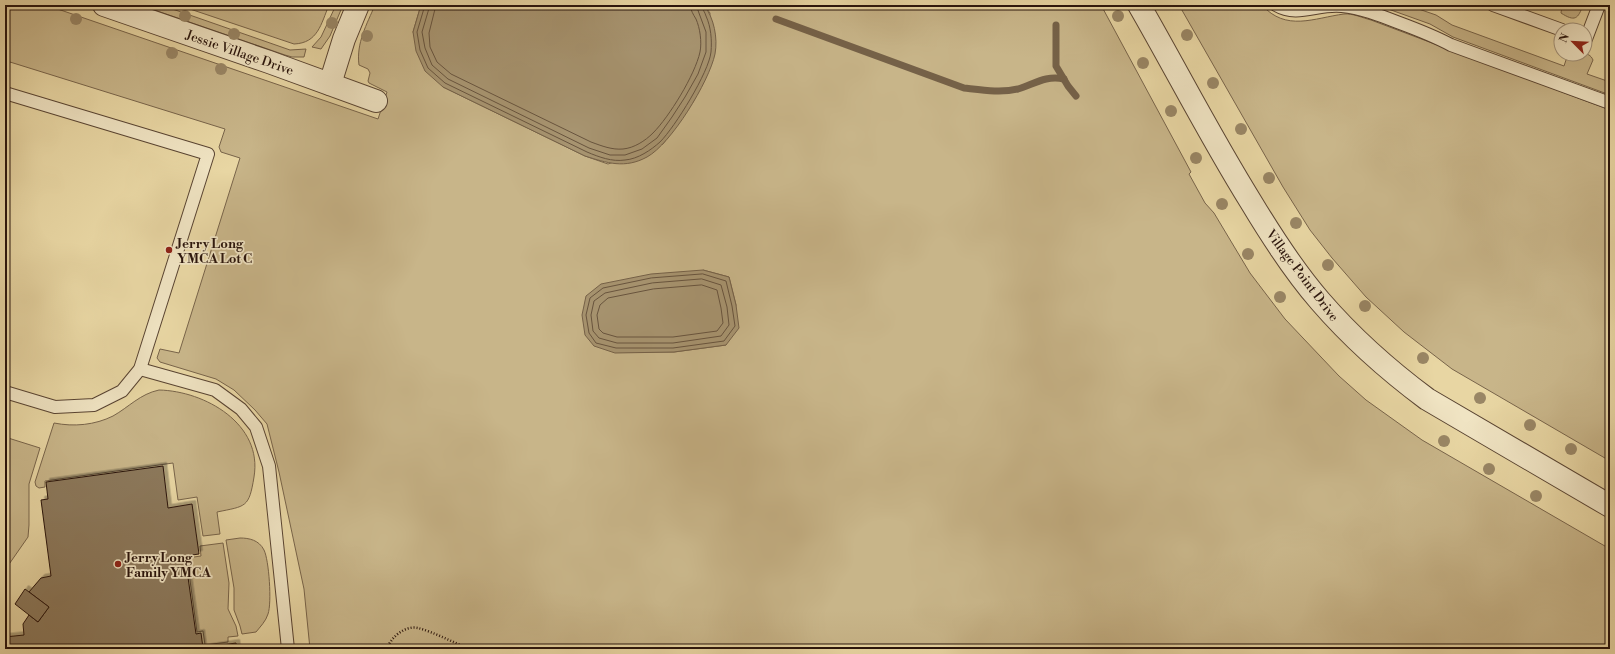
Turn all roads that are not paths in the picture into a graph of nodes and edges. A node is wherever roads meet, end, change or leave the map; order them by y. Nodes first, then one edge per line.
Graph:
1 (104, 5) edge
2 (358, 5) edge
3 (1139, 5) edge
4 (1276, 5) edge
5 (1493, 5) edge
6 (1599, 5) edge
7 (1592, 22) edge
8 (1553, 27) edge
9 (330, 84) junction
10 (5, 93) edge
11 (376, 101) dead end
12 (1610, 103) edge
13 (140, 369) junction
14 (5, 392) edge
15 (1610, 506) edge
16 (288, 649) edge

1 - 9 street, Jessie Village Drive
2 - 9 street
3 - 15 street, Village Point Drive
4 - 12 lane
5 - 8 lane
6 - 7 lane
9 - 11 street, Jessie Village Drive
10 - 13 lane
13 - 14 lane
13 - 16 lane

